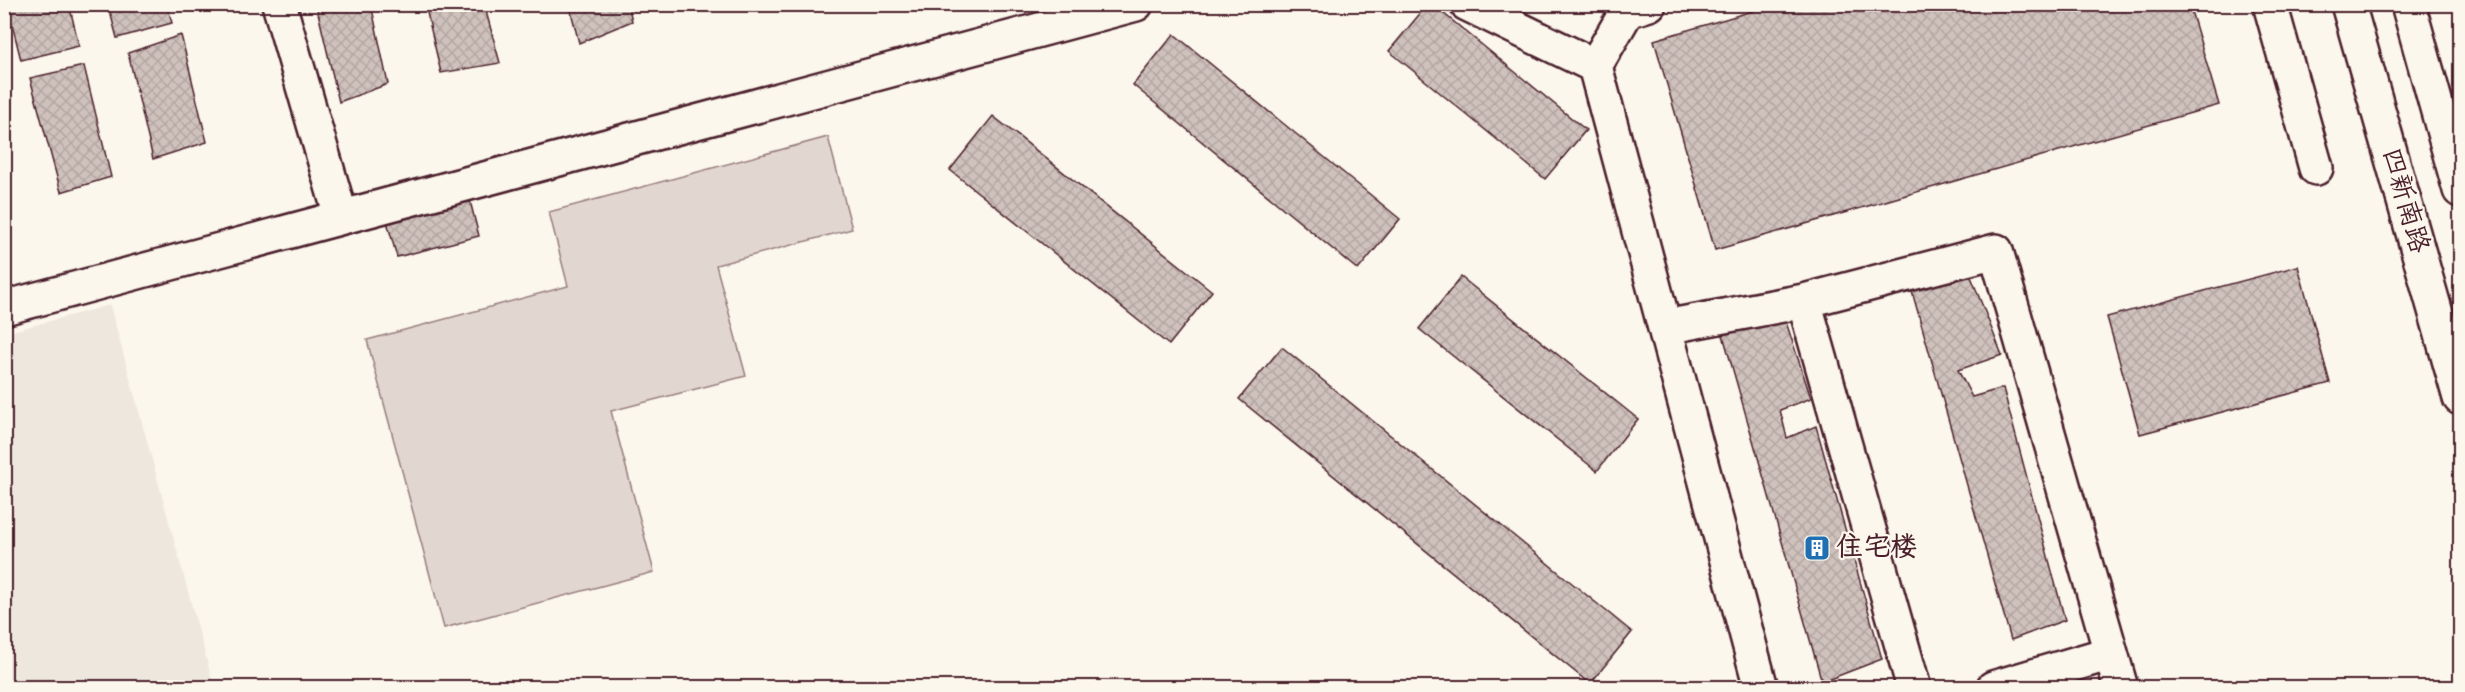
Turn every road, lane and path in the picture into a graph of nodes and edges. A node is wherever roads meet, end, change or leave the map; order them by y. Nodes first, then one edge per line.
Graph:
1 (279, 4) edge
2 (1136, 4) edge
3 (1467, 4) edge
4 (1648, 4) edge
5 (2270, 4) edge
6 (2348, 4) edge
7 (2408, 4) edge
8 (1595, 66) junction
9 (2316, 168) dead end
10 (2460, 190) edge
11 (341, 217) junction
12 (1804, 301) junction
13 (4, 308) edge
14 (1665, 327) junction
15 (2460, 398) edge
16 (2111, 653) junction
17 (1761, 687) edge
18 (1914, 687) edge
19 (1994, 687) edge
20 (2121, 687) edge

1 - 11 main road
2 - 11 main road
3 - 8 main road
4 - 8 main road
5 - 9 main road
6 - 15 main road, 四新南路
7 - 10 main road
8 - 14 main road
11 - 13 main road
12 - 14 main road
12 - 16 main road
12 - 18 main road
14 - 17 main road
16 - 19 main road
16 - 20 main road

